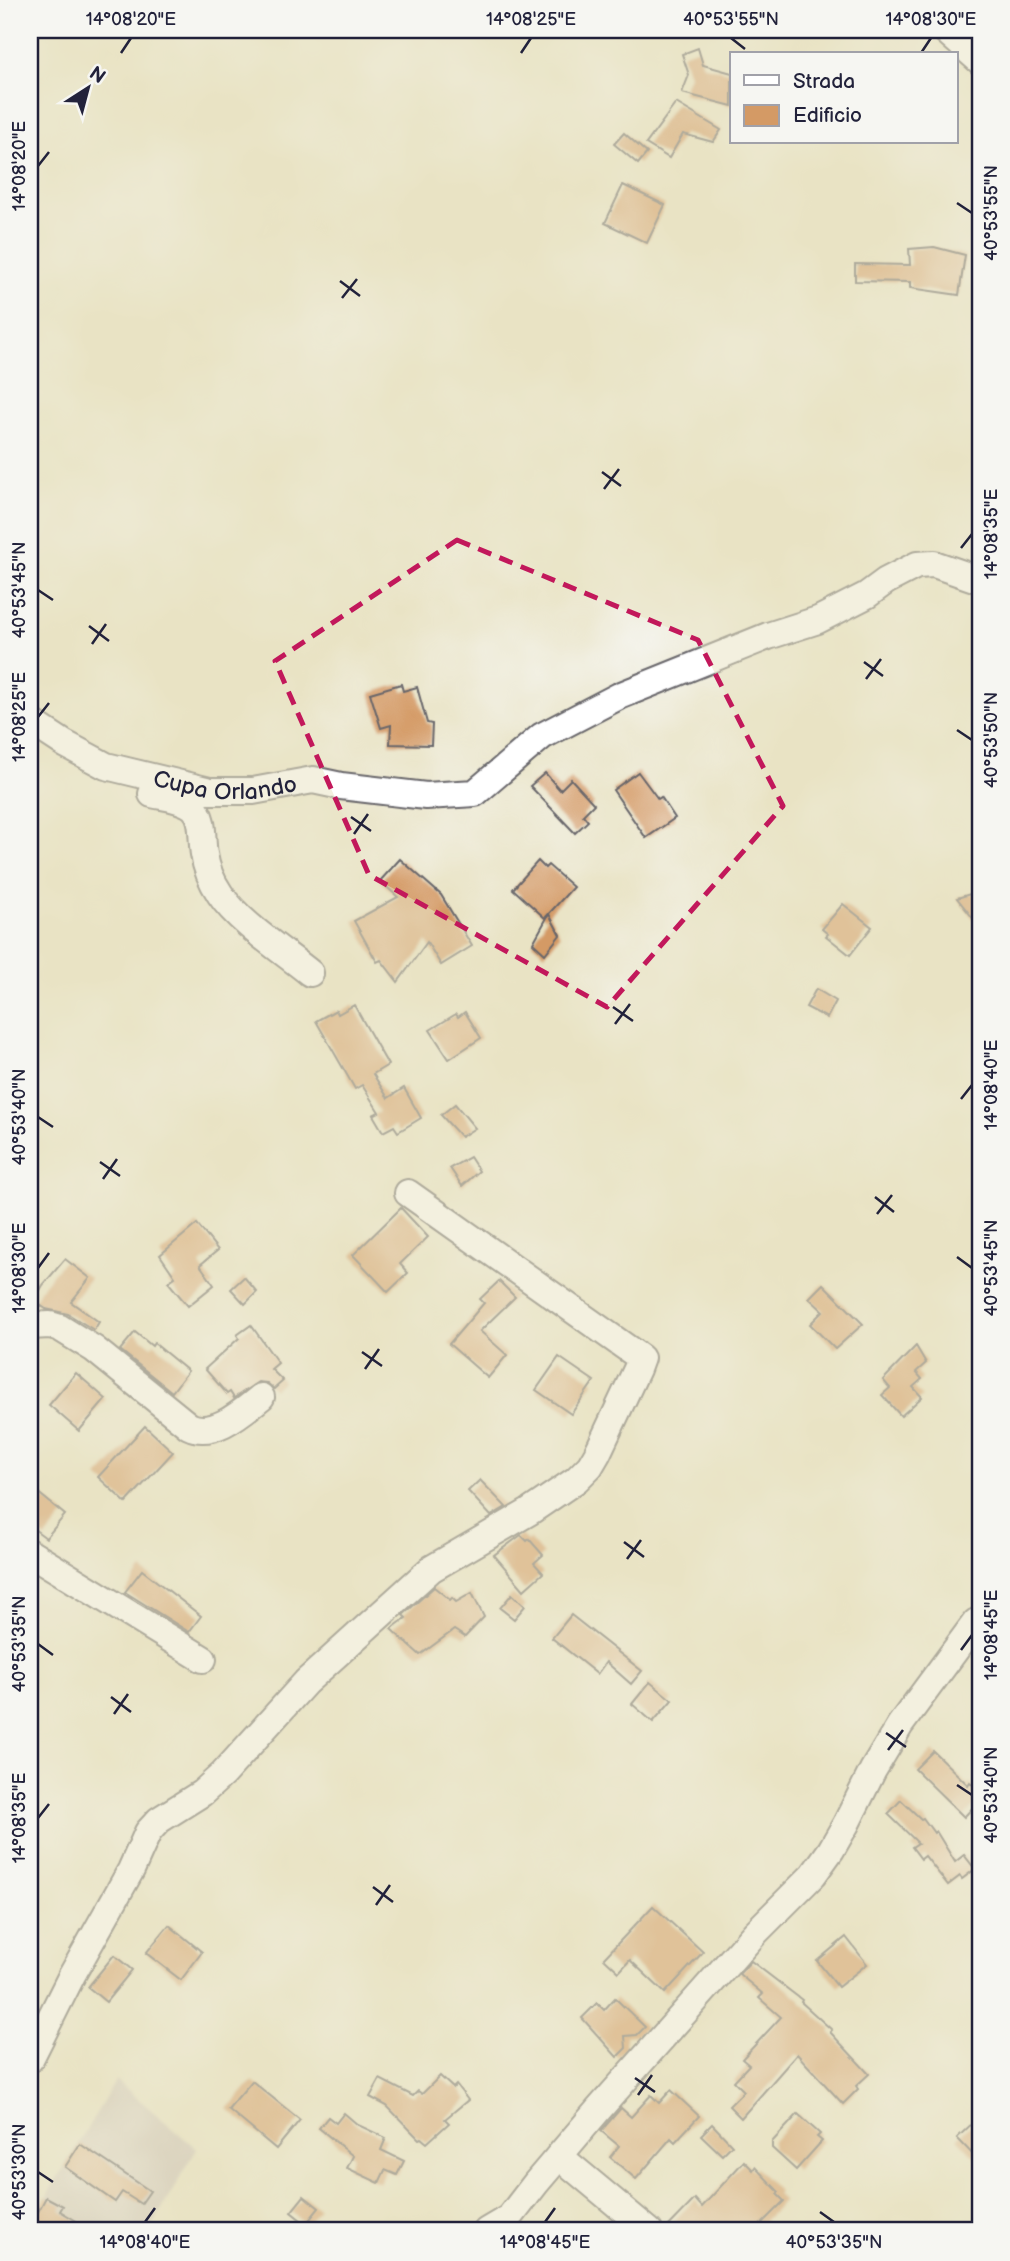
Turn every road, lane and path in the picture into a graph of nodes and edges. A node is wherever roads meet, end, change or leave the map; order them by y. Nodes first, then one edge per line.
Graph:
1 (945, 30) edge
2 (980, 61) edge
3 (980, 580) edge
4 (30, 721) edge
5 (106, 766) junction
6 (310, 973) dead end
7 (408, 1193) dead end
8 (30, 1326) edge
9 (261, 1397) dead end
10 (30, 1553) edge
11 (976, 1622) dead end
12 (203, 1659) dead end
13 (30, 2059) edge
14 (559, 2155) junction
15 (487, 2231) edge
16 (649, 2231) edge

1 - 2 street
3 - 5 street, Cupa Orlando
4 - 5 street, Cupa Orlando
5 - 6 street
7 - 13 street
8 - 9 street
10 - 12 street
11 - 14 street
14 - 15 street
14 - 16 street

